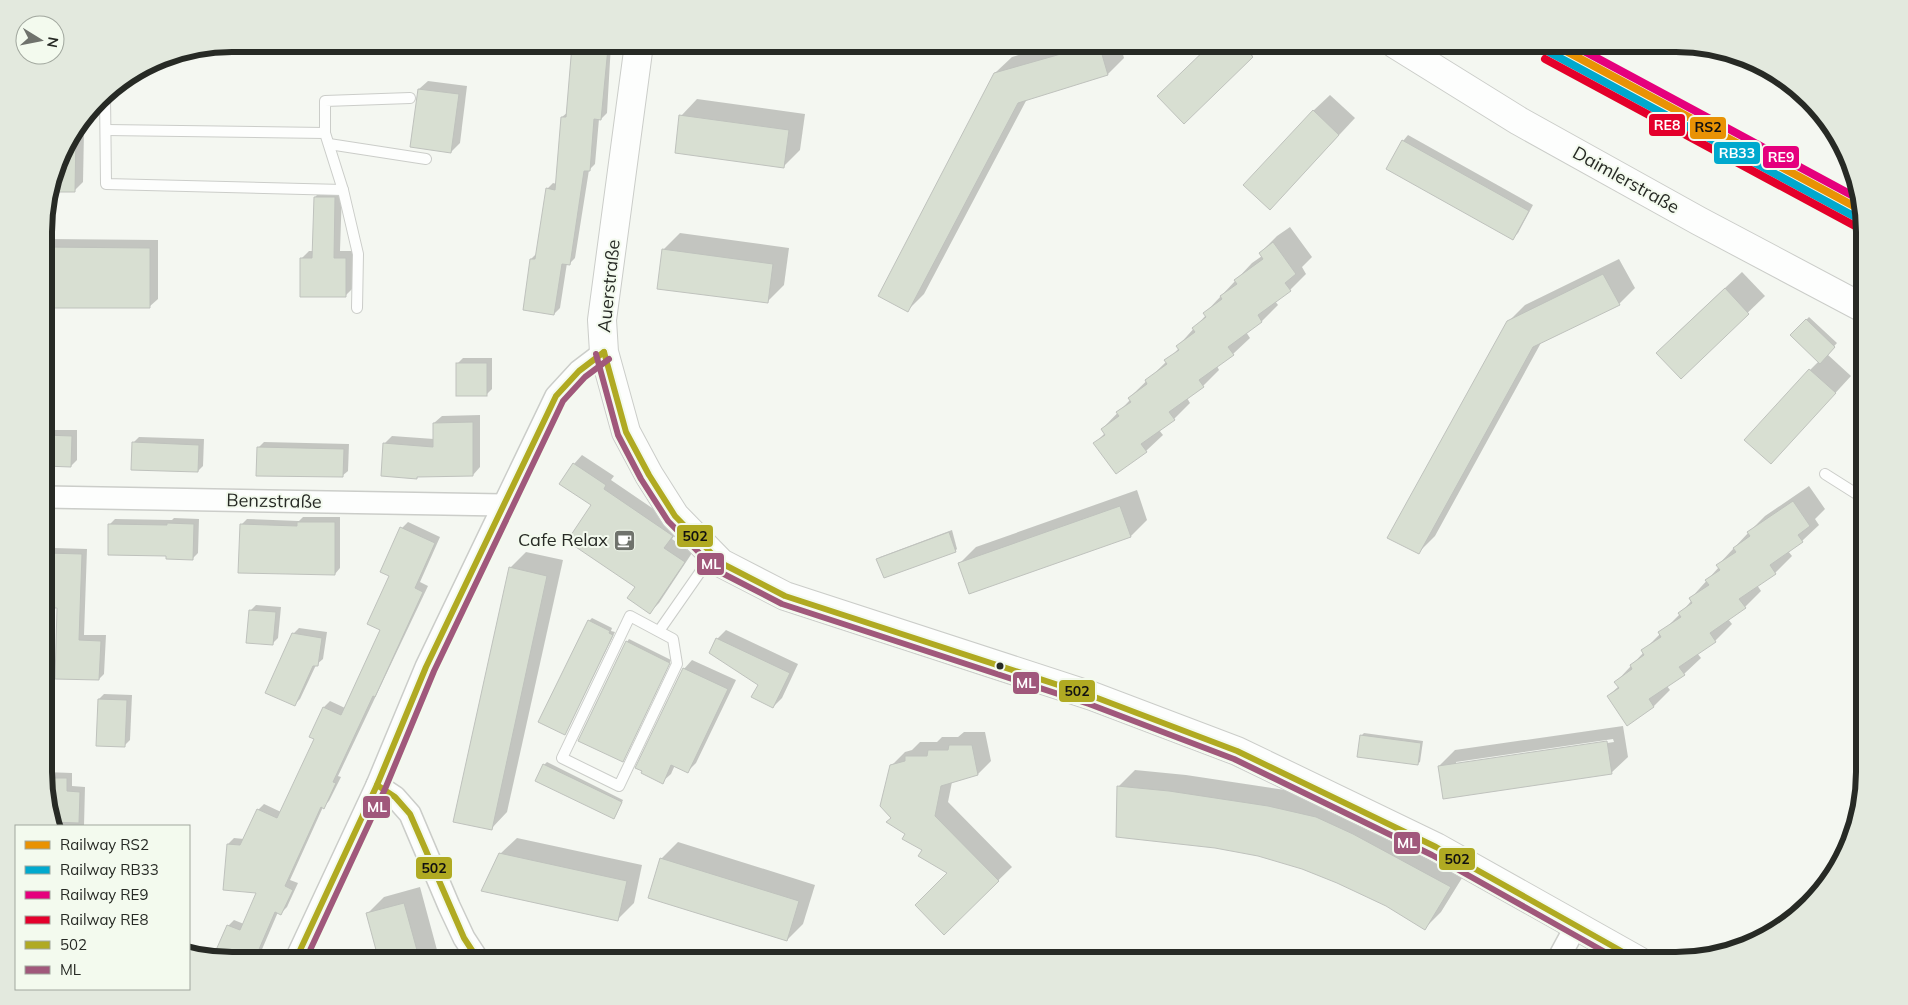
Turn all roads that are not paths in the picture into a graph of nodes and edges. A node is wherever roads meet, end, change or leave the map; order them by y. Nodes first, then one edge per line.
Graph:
1 (638, 52) edge
2 (1408, 52) edge
3 (410, 98) dead end
4 (105, 105) edge
5 (106, 130) junction
6 (325, 133) junction
7 (329, 144) junction
8 (426, 159) dead end
9 (343, 190) junction
10 (1856, 304) edge
11 (357, 308) dead end
12 (604, 352) junction
13 (1825, 474) dead end
14 (1856, 493) edge
15 (52, 497) edge
16 (503, 504) junction
17 (712, 554) junction
18 (659, 630) junction
19 (377, 785) junction
20 (1576, 926) junction
21 (299, 952) edge
22 (473, 952) edge
23 (1562, 952) edge
24 (1623, 952) edge

1 - 12 street, Auerstraße
2 - 10 street, Daimlerstraße
3 - 6 lane
4 - 5 lane
5 - 6 lane
5 - 9 lane
6 - 7 lane
7 - 8 lane
7 - 9 lane
9 - 11 lane
12 - 16 street, Auerstraße
12 - 17 street
13 - 14 lane
15 - 16 street, Benzstraße
16 - 19 street, Auerstraße
17 - 18 lane
17 - 20 street
18 - 18 lane
19 - 21 street, Auerstraße
19 - 22 street
20 - 23 street
20 - 24 street

